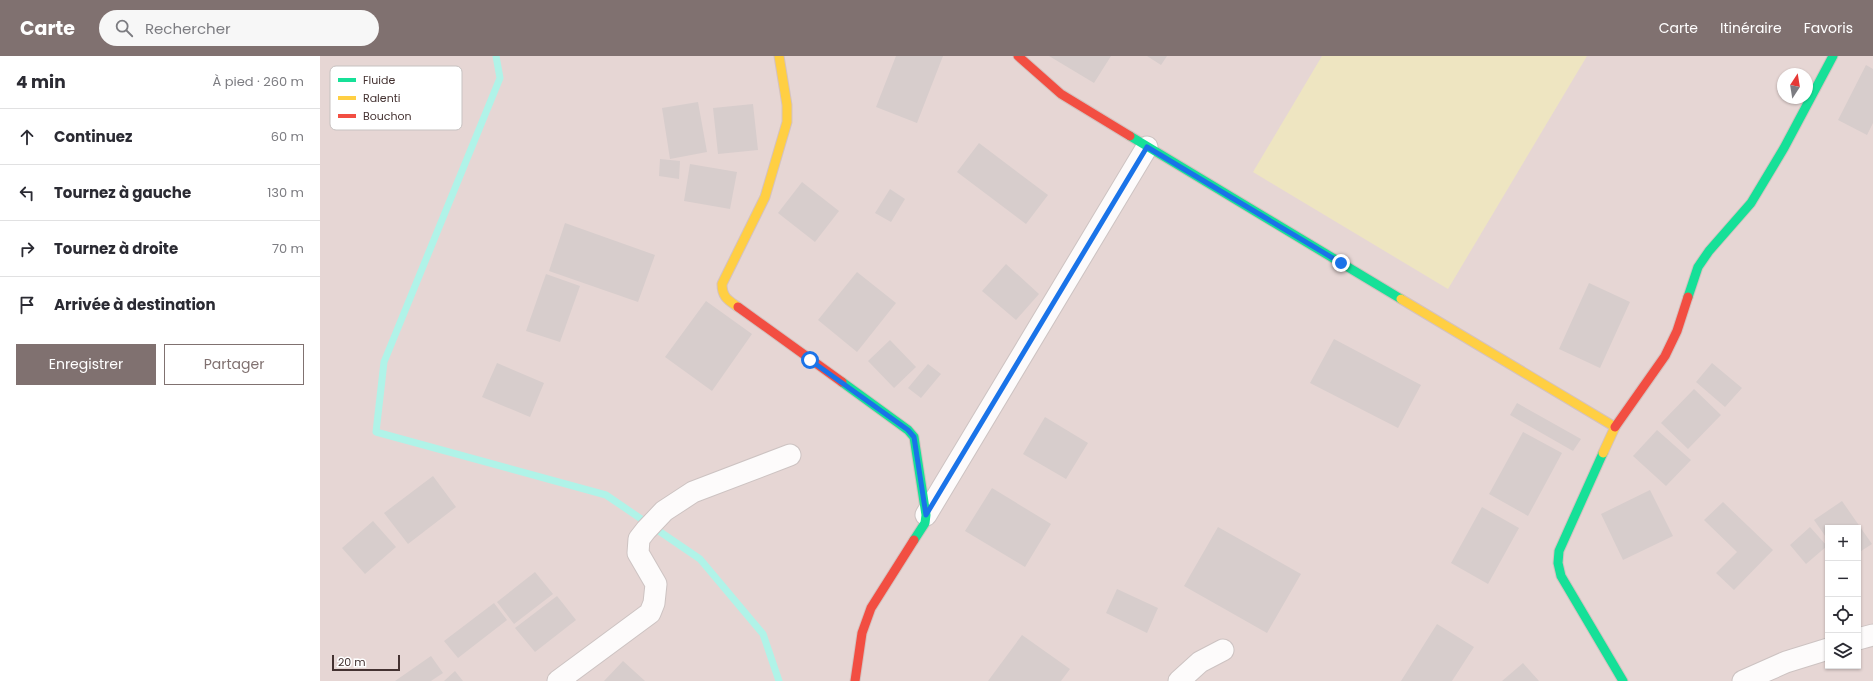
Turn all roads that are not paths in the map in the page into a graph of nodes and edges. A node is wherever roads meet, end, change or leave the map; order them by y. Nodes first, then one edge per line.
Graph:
1 (778, 56) edge
2 (1018, 56) edge
3 (1832, 56) edge
4 (1147, 147) junction
5 (1615, 427) junction
6 (790, 455) dead end
7 (926, 515) junction
8 (1873, 635) edge
9 (1861, 639) edge
10 (1223, 650) dead end
11 (1825, 650) edge
12 (558, 681) edge
13 (855, 681) edge
14 (1179, 681) edge
15 (1623, 681) edge
16 (1742, 681) edge

1 - 7 street
2 - 4 street
3 - 5 street
4 - 5 street
4 - 7 street
5 - 15 street
6 - 12 street
7 - 13 street
8 - 9 street
10 - 14 street
11 - 16 street

